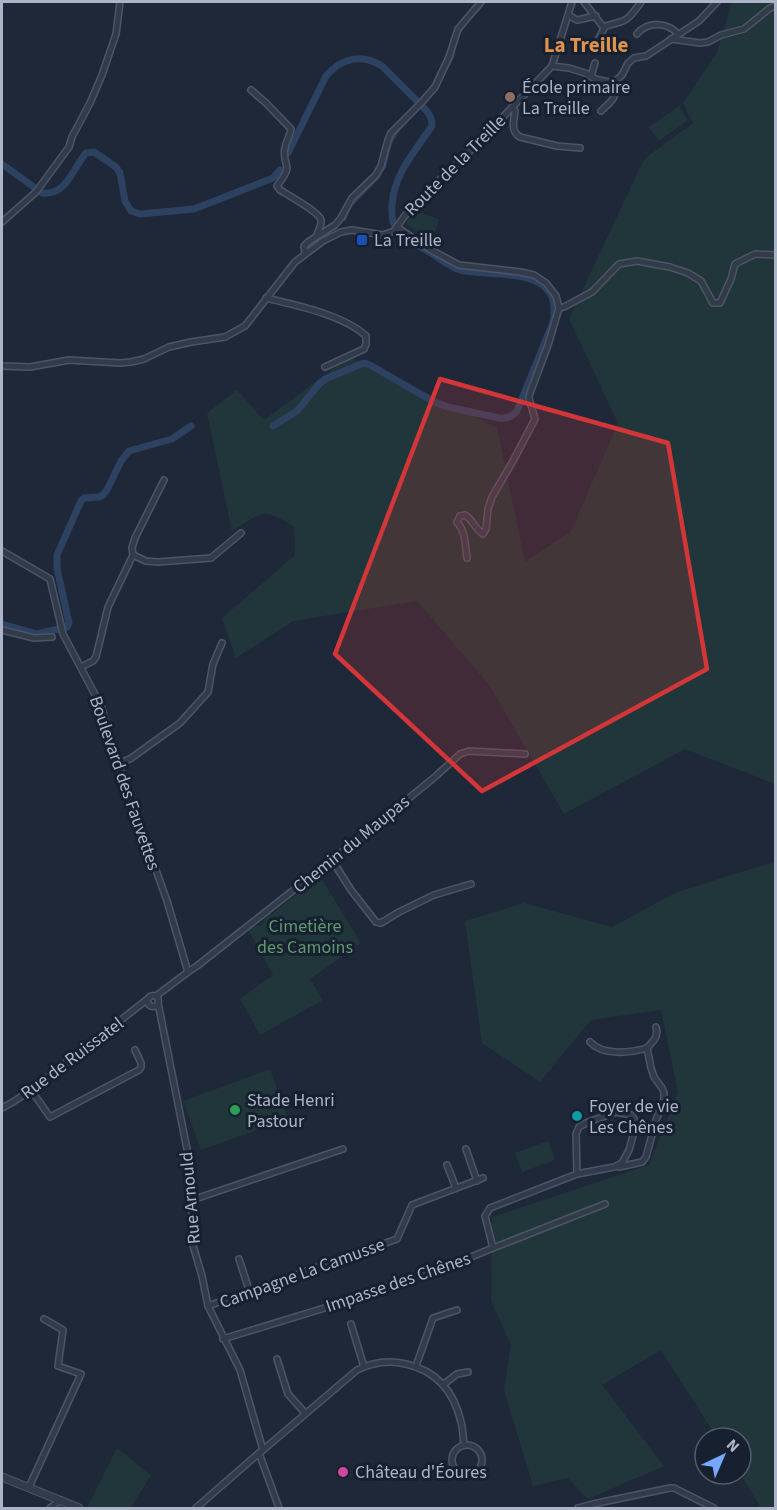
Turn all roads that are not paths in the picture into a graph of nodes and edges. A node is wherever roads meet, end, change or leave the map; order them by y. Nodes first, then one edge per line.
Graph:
1 (120, 2) edge
2 (481, 2) edge
3 (572, 2) edge
4 (584, 2) edge
5 (641, 2) edge
6 (717, 2) edge
7 (776, 6) edge
8 (568, 15) junction
9 (596, 16) junction
10 (604, 28) junction
11 (637, 34) dead end
12 (678, 34) junction
13 (671, 39) junction
14 (581, 44) dead end
15 (595, 63) dead end
16 (552, 66) junction
17 (591, 76) junction
18 (613, 83) junction
19 (250, 90) dead end
20 (512, 107) junction
21 (601, 111) dead end
22 (580, 148) dead end
23 (2, 222) edge
24 (396, 228) junction
25 (317, 235) junction
26 (305, 253) junction
27 (776, 255) edge
28 (266, 298) junction
29 (559, 308) junction
30 (2, 366) edge
31 (325, 367) dead end
32 (164, 480) dead end
33 (241, 533) dead end
34 (2, 551) edge
35 (133, 555) junction
36 (467, 558) dead end
37 (2, 630) edge
38 (52, 637) dead end
39 (222, 643) dead end
40 (81, 667) junction
41 (525, 754) dead end
42 (118, 763) junction
43 (332, 860) junction
44 (471, 884) dead end
45 (188, 972) junction
46 (152, 1003) junction
47 (656, 1027) dead end
48 (590, 1042) dead end
49 (647, 1048) junction
50 (135, 1050) dead end
51 (31, 1090) junction
52 (2, 1108) edge
53 (343, 1149) dead end
54 (466, 1149) dead end
55 (447, 1165) dead end
56 (614, 1167) junction
57 (578, 1174) junction
58 (456, 1188) junction
59 (192, 1200) junction
60 (605, 1204) dead end
61 (493, 1248) junction
62 (239, 1259) dead end
63 (250, 1293) junction
64 (208, 1306) junction
65 (457, 1310) dead end
66 (45, 1319) dead end
67 (351, 1324) dead end
68 (224, 1339) junction
69 (277, 1359) dead end
70 (364, 1366) junction
71 (416, 1366) junction
72 (468, 1372) dead end
73 (444, 1384) junction
74 (305, 1413) junction
75 (464, 1445) junction
76 (261, 1451) junction
77 (2, 1477) edge
78 (28, 1487) junction
79 (61, 1500) junction
80 (50, 1509) edge
81 (78, 1509) edge
82 (196, 1509) edge
83 (279, 1509) edge
84 (578, 1509) edge
85 (714, 1509) edge

1 - 23 street
2 - 25 street
3 - 8 street
4 - 9 street
5 - 10 street
6 - 12 street
7 - 13 street
8 - 9 street
8 - 16 street
9 - 10 street
10 - 14 street
11 - 12 street
12 - 13 street
13 - 18 street
15 - 17 street
16 - 17 street
16 - 20 street, Route de la Treille
17 - 18 street
18 - 21 street
19 - 25 street
20 - 22 street
20 - 24 street, Route de la Treille
24 - 26 street, Route de la Treille
24 - 29 street
25 - 26 street
26 - 28 street, Route de la Treille
27 - 29 street
28 - 30 street, Route de la Treille
28 - 31 street
29 - 36 street
32 - 35 street
33 - 35 street
34 - 40 street, Boulevard des Fauvettes
35 - 40 street
37 - 38 street
39 - 42 street
40 - 42 street, Boulevard des Fauvettes
41 - 43 street, Chemin du Maupas
42 - 45 street, Boulevard des Fauvettes
43 - 44 street
43 - 45 street, Chemin du Maupas
45 - 46 street, Rue Arnould
46 - 51 street, Rue de Ruissatel
46 - 59 street, Rue Arnould
47 - 49 street
48 - 49 street
49 - 56 street
50 - 51 street
51 - 52 street, Rue de Ruissatel
53 - 59 street
54 - 58 street, Campagne La Camusse
55 - 58 street
56 - 57 street
56 - 57 street
57 - 61 street, Impasse des Chênes
58 - 63 street, Campagne La Camusse
59 - 64 street, Rue Arnould
60 - 61 street
61 - 68 street, Impasse des Chênes
62 - 63 street
63 - 64 street, Campagne La Camusse
64 - 68 street, Rue Arnould
65 - 71 street
66 - 78 street
67 - 70 street
68 - 76 street, Rue Arnould
69 - 74 street
70 - 71 street
70 - 74 street
71 - 73 street
72 - 73 street
73 - 75 street
74 - 76 street
75 - 75 street
76 - 82 street
76 - 83 street, Rue Arnould
77 - 78 street
78 - 79 street
79 - 80 street
79 - 81 street
84 - 85 street

